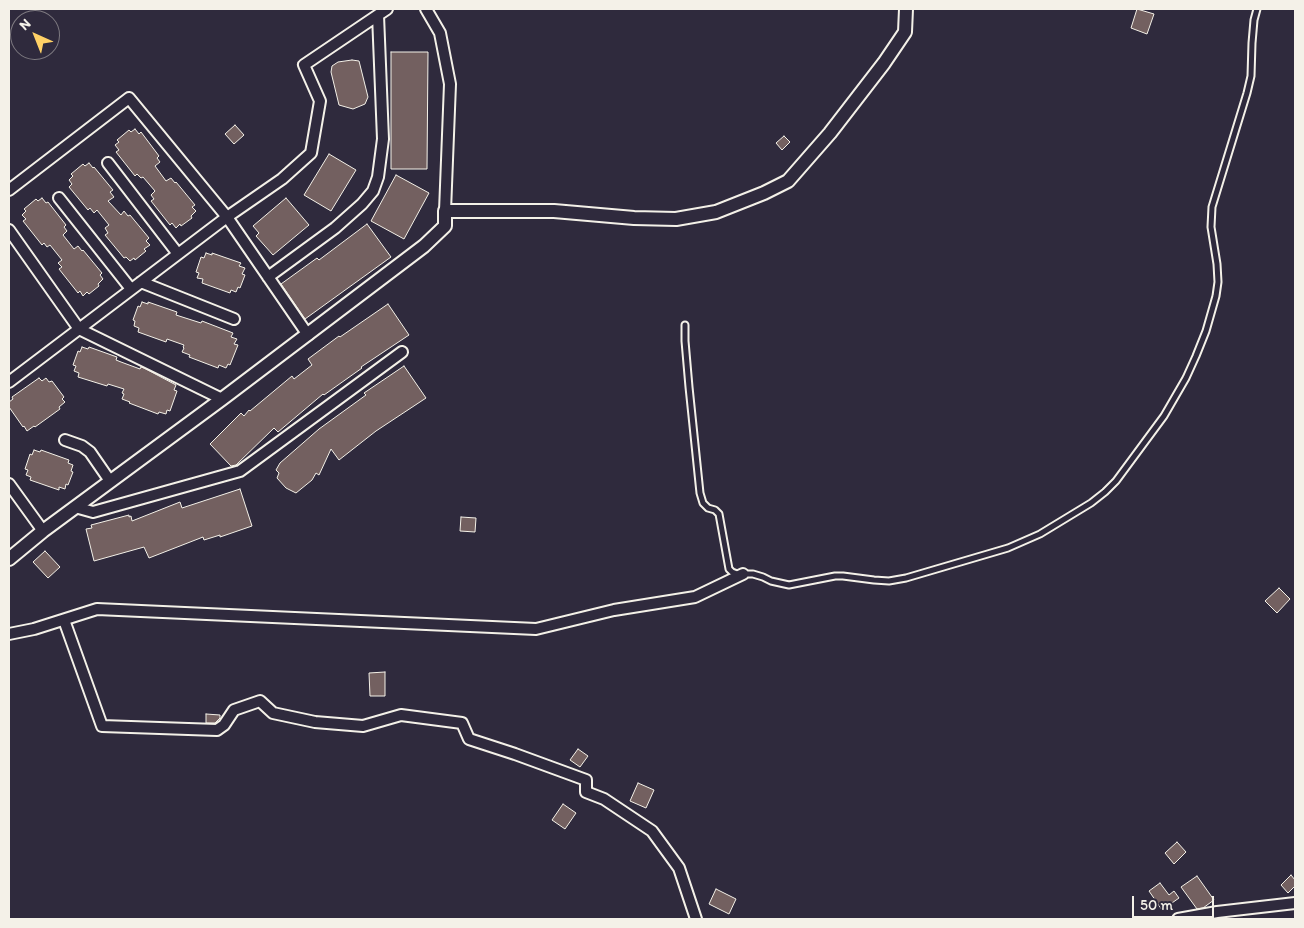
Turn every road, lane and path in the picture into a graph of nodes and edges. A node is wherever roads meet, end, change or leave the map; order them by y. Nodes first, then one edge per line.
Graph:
1 (426, 9) edge
2 (906, 9) edge
3 (1257, 9) edge
4 (382, 12) edge
5 (108, 163) dead end
6 (9, 190) edge
7 (58, 198) dead end
8 (445, 211) junction
9 (227, 217) junction
10 (9, 230) edge
11 (178, 254) junction
12 (268, 277) junction
13 (141, 282) junction
14 (131, 289) junction
15 (234, 319) dead end
16 (685, 325) dead end
17 (79, 329) junction
18 (308, 335) junction
19 (402, 352) dead end
20 (9, 382) edge
21 (222, 399) junction
22 (65, 440) dead end
23 (110, 482) junction
24 (9, 484) edge
25 (75, 507) junction
26 (43, 531) junction
27 (9, 559) edge
28 (743, 574) junction
29 (64, 620) junction
30 (9, 634) edge
31 (1295, 903) edge
32 (696, 919) edge
33 (1178, 919) edge

1 - 8 street
2 - 8 street
3 - 28 lane
4 - 9 street
4 - 12 street
5 - 11 street
6 - 9 street
7 - 14 street
8 - 18 street
9 - 11 street
9 - 12 street
10 - 17 street
11 - 13 street
12 - 18 street
13 - 14 street
13 - 15 street
14 - 17 street
16 - 28 lane
17 - 20 street
17 - 21 street
18 - 21 street
19 - 25 street
21 - 23 street
22 - 23 street
23 - 25 street
24 - 26 street
25 - 26 street
26 - 27 street
28 - 29 street
29 - 30 street
29 - 32 street
31 - 33 street

